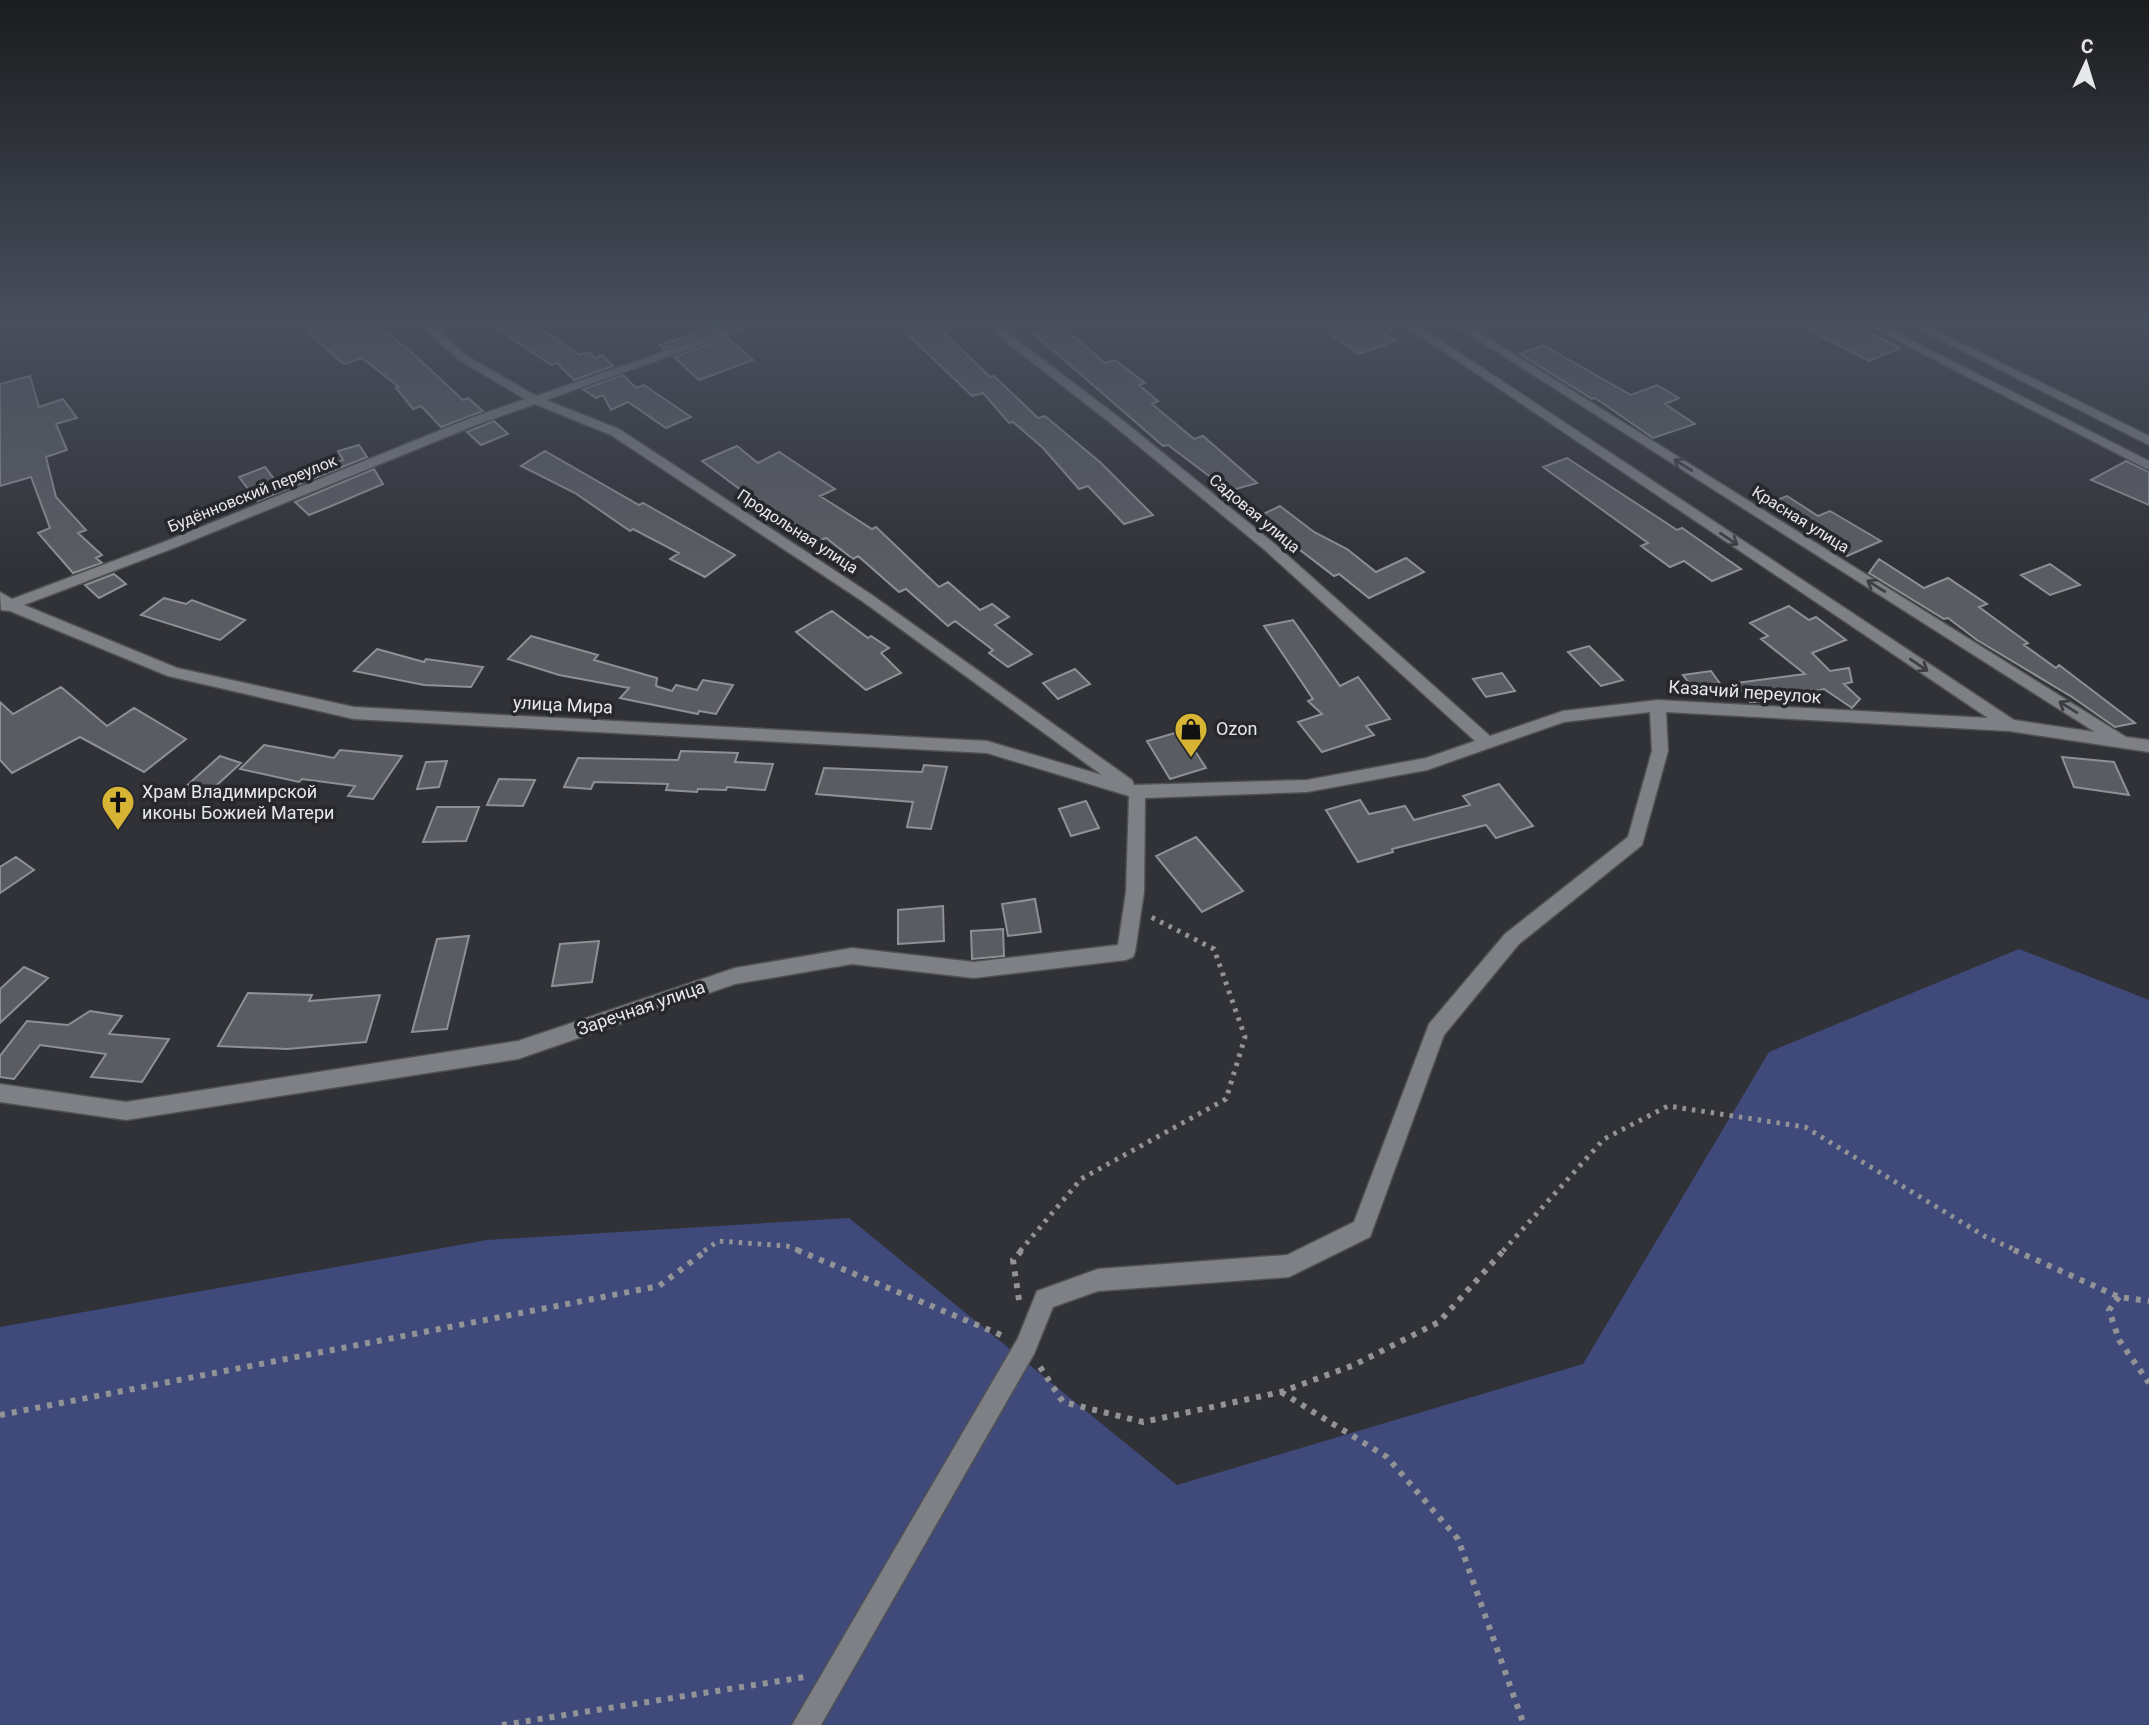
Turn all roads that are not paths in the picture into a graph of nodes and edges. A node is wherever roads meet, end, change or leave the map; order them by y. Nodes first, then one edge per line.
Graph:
1 (522, 404) edge
2 (546, 404) edge
3 (1094, 404) edge
4 (1529, 404) edge
5 (1586, 404) edge
6 (2028, 404) edge
7 (2076, 404) edge
8 (2149, 441) edge
9 (2149, 466) edge
10 (4, 604) edge
11 (1658, 706) junction
12 (2009, 725) junction
13 (2126, 743) junction
14 (1488, 744) junction
15 (2149, 746) edge
16 (1138, 792) junction
17 (0, 1093) edge
18 (806, 1725) edge

1 - 10 street, Будённовский переулок
2 - 16 street, Продольная улица
3 - 14 street, Садовая улица
4 -> 12 street
13 -> 5 street, Красная улица
6 - 9 street
7 - 8 street
10 - 16 street, улица Мира
11 - 12 street, Казачий переулок
11 - 14 street, Казачий переулок
11 - 18 street
12 - 13 street, Казачий переулок
13 - 15 street, Казачий переулок
14 - 16 street, Казачий переулок
16 - 17 street, Заречная улица

